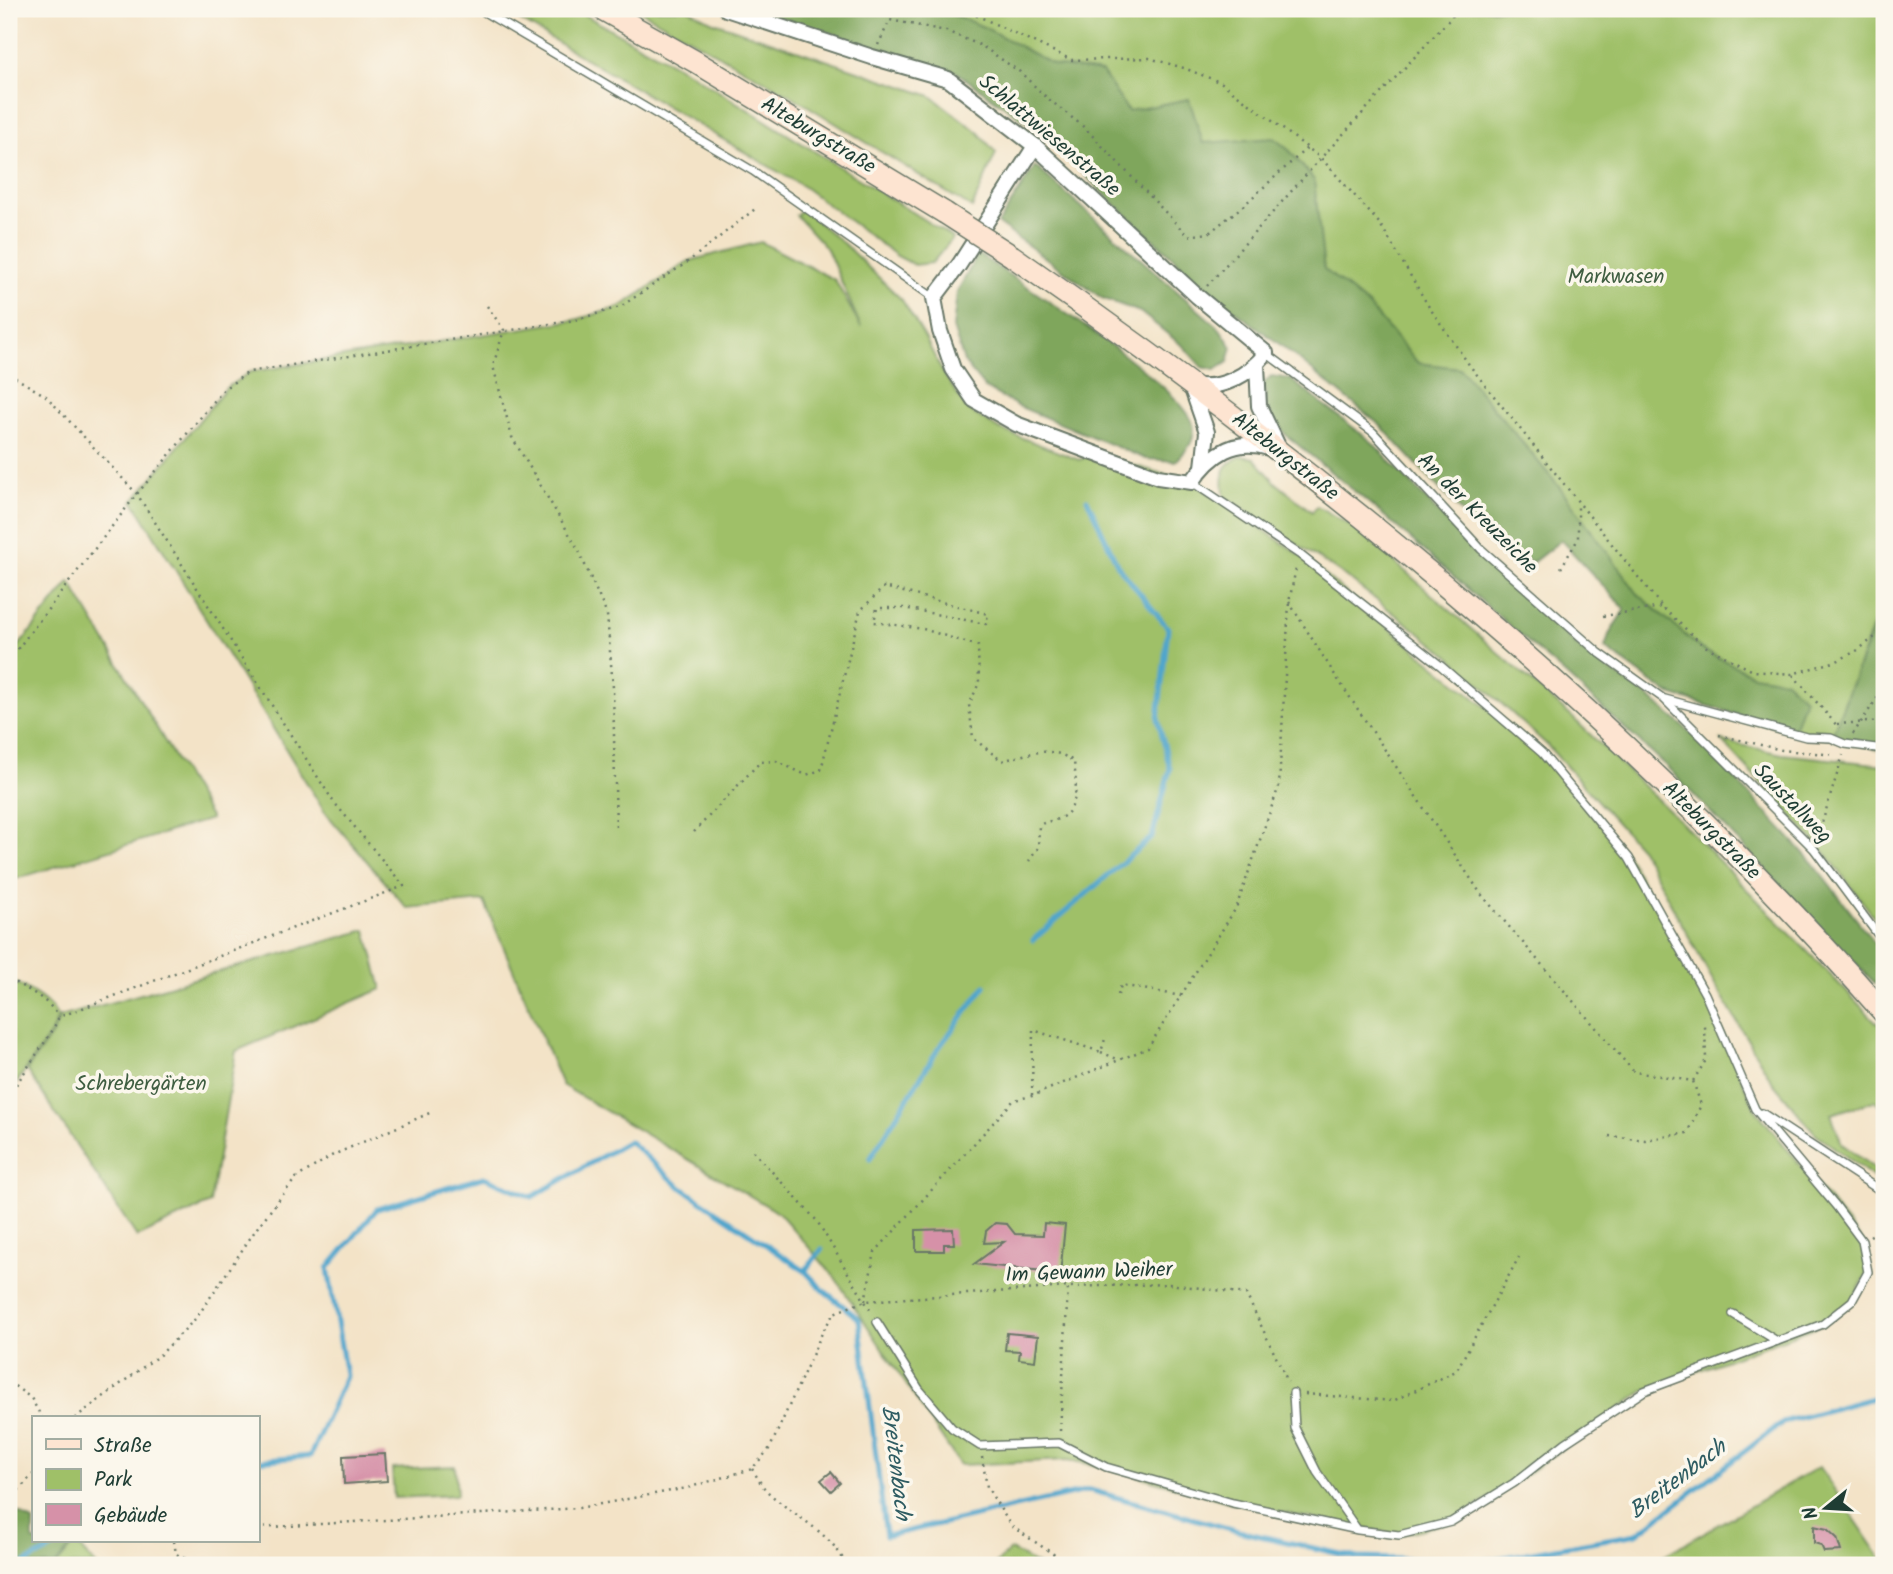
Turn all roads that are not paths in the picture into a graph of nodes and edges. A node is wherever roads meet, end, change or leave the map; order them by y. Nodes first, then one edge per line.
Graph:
1 (479, 9) edge
2 (602, 9) edge
3 (726, 9) edge
4 (1035, 146) junction
5 (934, 298) junction
6 (1262, 359) junction
7 (1191, 385) junction
8 (1283, 454) junction
9 (1203, 467) junction
10 (1192, 482) junction
11 (1664, 699) junction
12 (1884, 749) edge
13 (1884, 943) edge
14 (1884, 1013) edge
15 (1755, 1109) junction
16 (1884, 1193) edge
17 (1733, 1314) dead end
18 (877, 1322) dead end
19 (1777, 1341) junction
20 (1293, 1393) road end
21 (1358, 1530) junction

1 - 5 lane
2 - 7 main road, Alteburgstraße, bridge
3 - 4 street, Schlattwiesenstraße
4 - 5 street
4 - 6 street, Schlattwiesenstraße
5 - 10 street
6 - 7 street
6 - 8 street
6 - 11 lane, An der Kreuzeiche
7 - 8 main road, Alteburgstraße
7 - 9 street
8 - 9 street
8 - 14 main road, Alteburgstraße
9 - 10 street
10 - 15 lane
11 - 12 lane
11 - 13 lane, Saustallweg
15 - 16 lane
15 - 19 lane
17 - 19 lane
18 - 21 lane
19 - 21 lane
20 - 21 lane

